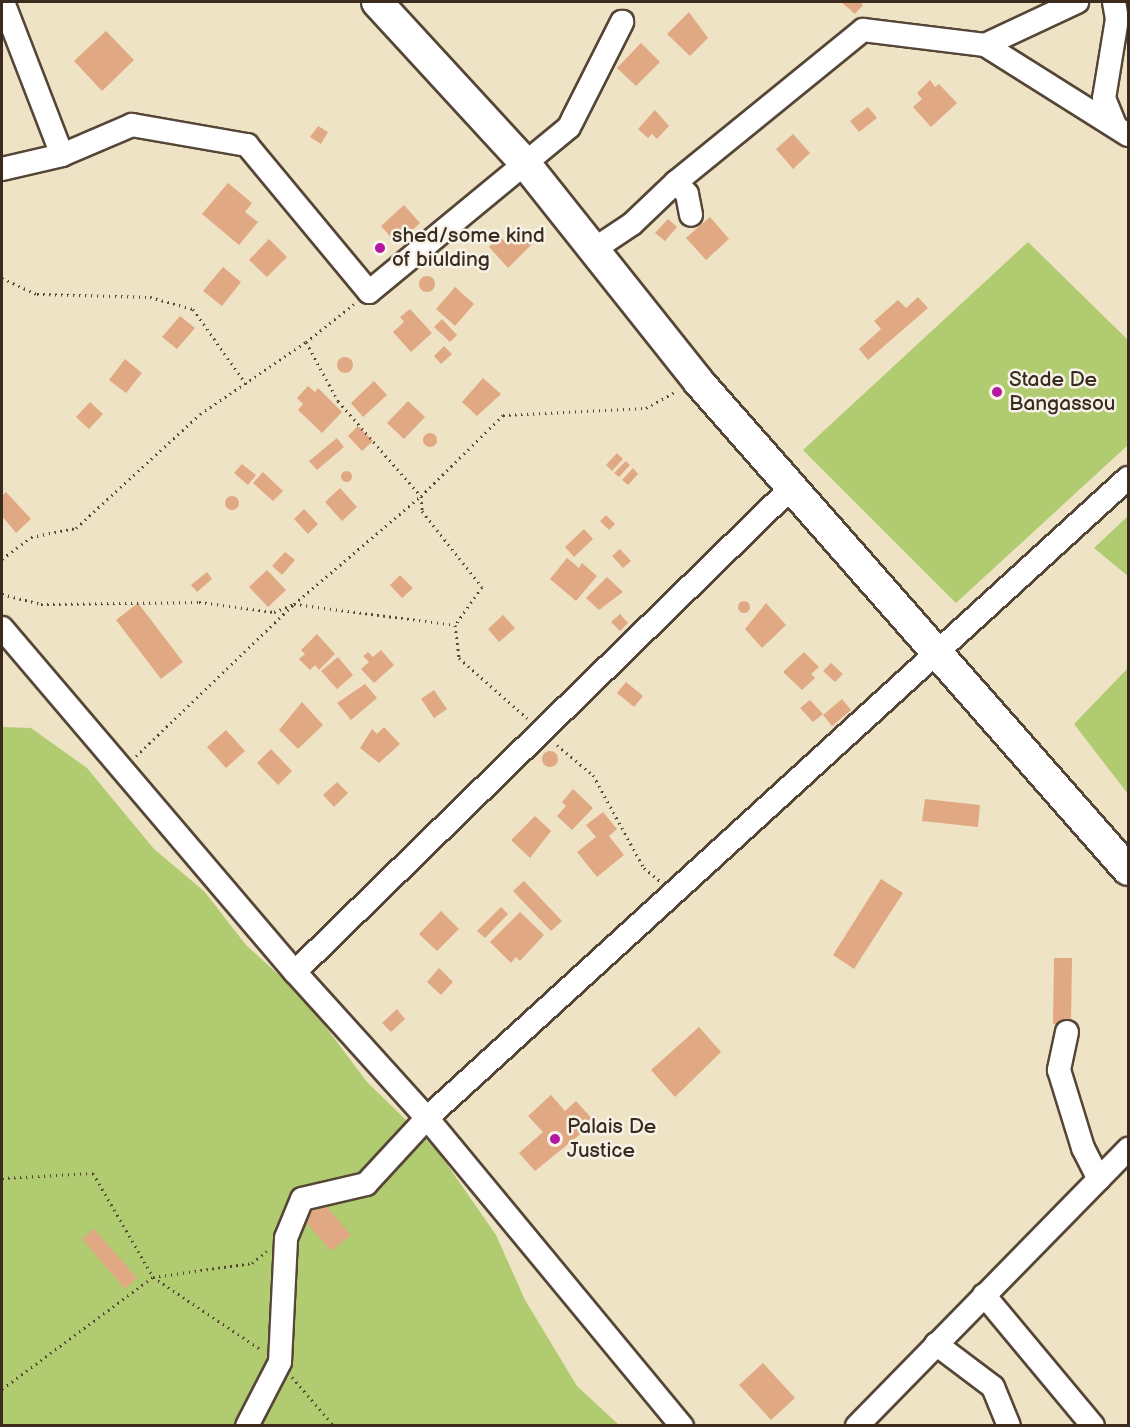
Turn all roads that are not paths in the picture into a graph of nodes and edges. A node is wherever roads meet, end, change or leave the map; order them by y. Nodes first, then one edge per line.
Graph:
1 (3, 2) edge
2 (377, 2) edge
3 (1077, 2) edge
4 (1114, 2) edge
5 (985, 45) junction
6 (572, 121) dead end
7 (1122, 131) edge
8 (62, 155) junction
9 (524, 162) junction
10 (2, 169) edge
11 (676, 182) junction
12 (691, 215) dead end
13 (593, 250) junction
14 (1128, 478) edge
15 (792, 487) junction
16 (2, 627) edge
17 (938, 652) junction
18 (1128, 870) edge
19 (295, 972) junction
20 (1067, 1032) dead end
21 (427, 1118) junction
22 (1128, 1149) edge
23 (1099, 1179) junction
24 (984, 1294) junction
25 (936, 1344) junction
26 (247, 1425) edge
27 (682, 1425) edge
28 (857, 1425) edge
29 (1010, 1425) edge
30 (1093, 1425) edge

1 - 8 street
2 - 9 main road
3 - 5 street
4 - 7 street
5 - 7 street
5 - 11 street
6 - 9 street
8 - 9 street
8 - 10 street
9 - 13 main road
11 - 12 street
11 - 13 street
13 - 15 main road
14 - 17 street
15 - 17 main road
15 - 19 street
16 - 19 street
17 - 18 main road
17 - 21 street
19 - 21 street
20 - 23 street
21 - 26 street
21 - 27 street
22 - 23 street
23 - 24 street
24 - 25 street
24 - 30 street
25 - 28 street
25 - 29 street

